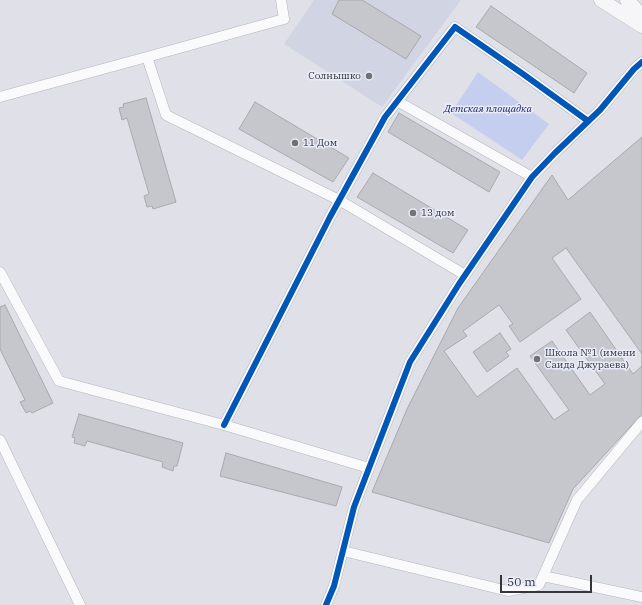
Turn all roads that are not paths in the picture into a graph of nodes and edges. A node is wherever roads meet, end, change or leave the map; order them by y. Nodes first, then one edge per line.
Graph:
1 (281, 0) edge
2 (601, 0) edge
3 (627, 0) edge
4 (642, 16) edge
5 (642, 26) edge
6 (147, 57) junction
7 (642, 62) edge
8 (0, 97) edge
9 (398, 101) junction
10 (588, 121) junction
11 (532, 177) junction
12 (339, 200) junction
13 (0, 272) edge
14 (465, 275) junction
15 (642, 422) edge
16 (224, 425) junction
17 (0, 440) edge
18 (369, 468) junction
19 (343, 551) junction
20 (543, 576) junction
21 (642, 597) edge
22 (80, 605) edge
23 (326, 605) edge

1 - 6 street
2 - 5 main road
3 - 4 main road
6 - 8 street
6 - 12 street
7 - 10 street
9 - 10 street
9 - 11 street
9 - 12 street
10 - 11 street
11 - 14 street
12 - 14 street
12 - 16 street
13 - 16 street
14 - 18 street
15 - 20 street
16 - 18 street
17 - 22 street
18 - 19 street
19 - 20 street
19 - 23 street
20 - 21 street

